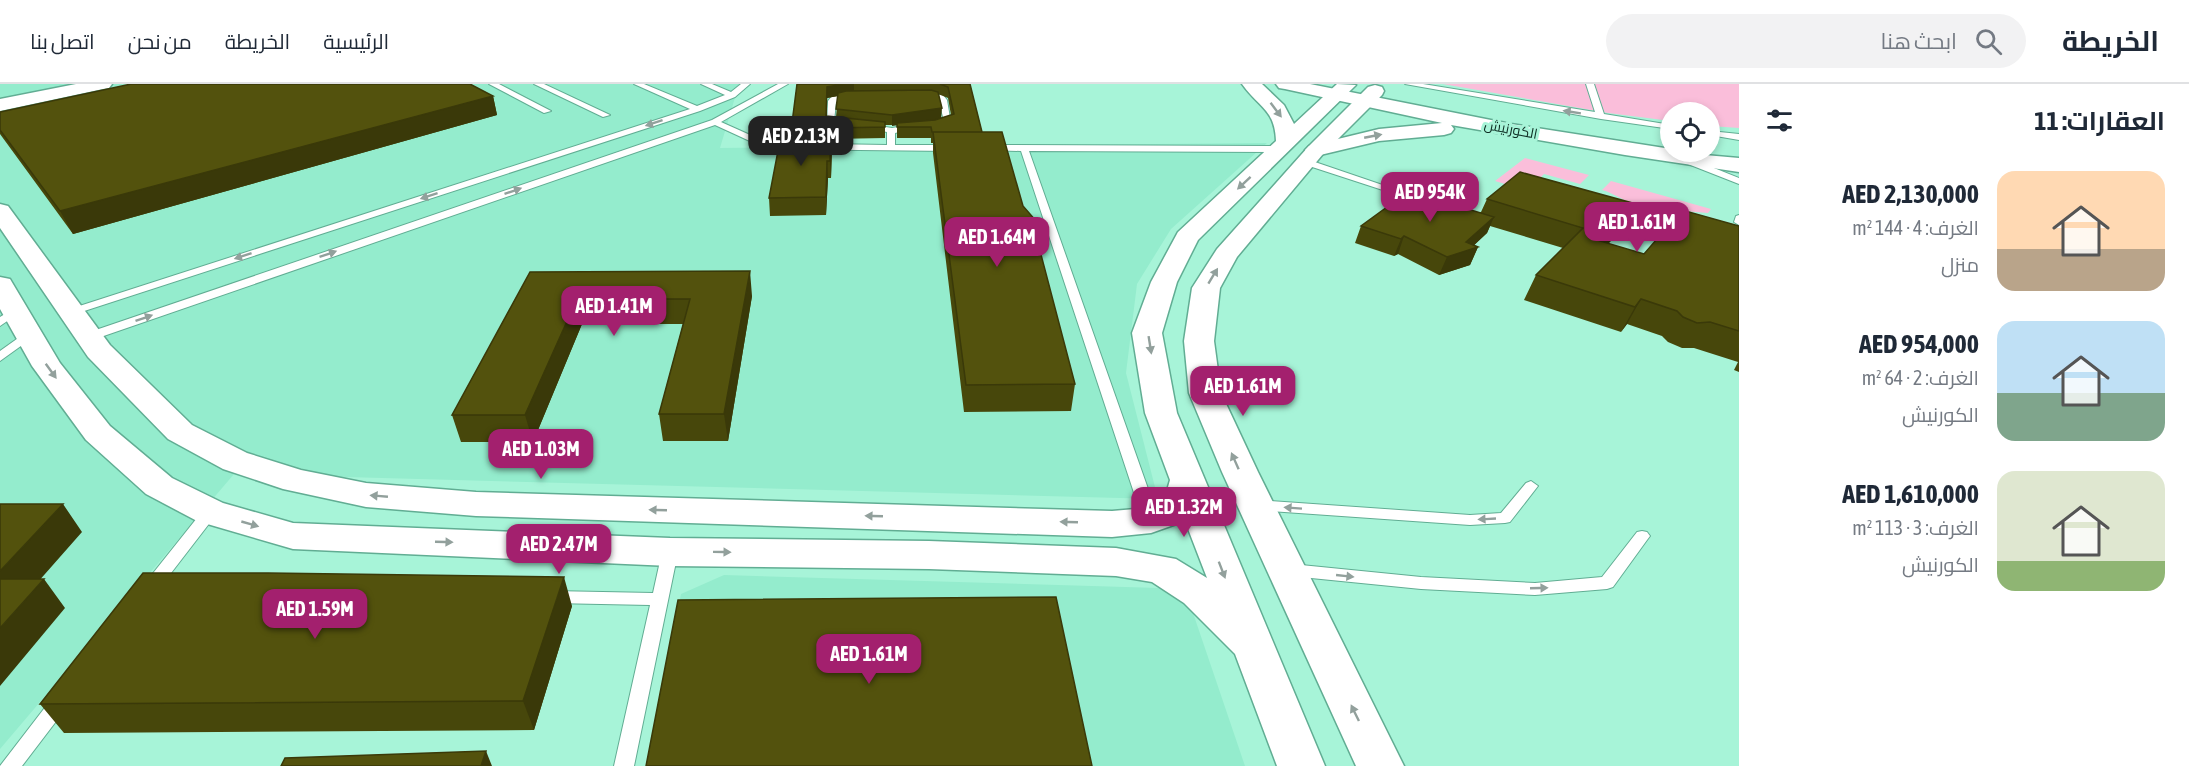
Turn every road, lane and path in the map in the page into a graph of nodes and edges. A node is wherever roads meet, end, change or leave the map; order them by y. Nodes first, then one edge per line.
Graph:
1 (45, 84) edge
2 (103, 84) edge
3 (493, 84) edge
4 (519, 84) edge
5 (538, 84) edge
6 (638, 84) edge
7 (705, 84) edge
8 (746, 84) edge
9 (784, 84) edge
10 (1251, 84) edge
11 (1285, 84) edge
12 (1409, 84) edge
13 (1590, 84) edge
14 (502, 88) junction
15 (1356, 90) edge
16 (0, 93) edge
17 (732, 94) junction
18 (911, 96) edge
19 (868, 97) edge
20 (0, 105) edge
21 (697, 109) junction
22 (547, 111) dead end
23 (606, 115) dead end
24 (1601, 117) junction
25 (715, 122) junction
26 (1660, 125) edge
27 (849, 126) edge
28 (860, 126) edge
29 (1517, 130) junction
30 (891, 131) junction
31 (1720, 135) edge
32 (1660, 136) edge
33 (1739, 138) edge
34 (1720, 144) edge
35 (1739, 147) edge
36 (891, 148) junction
37 (957, 148) edge
38 (980, 148) edge
39 (1024, 148) junction
40 (1660, 148) edge
41 (1297, 151) junction
42 (1720, 151) edge
43 (1660, 152) edge
44 (1739, 153) edge
45 (1720, 161) edge
46 (1699, 162) edge
47 (1739, 165) edge
48 (1739, 181) edge
49 (1398, 192) dead end
50 (0, 211) edge
51 (8, 307) edge
52 (80, 325) junction
53 (0, 357) edge
54 (1187, 481) junction
55 (1531, 486) dead end
56 (1255, 505) junction
57 (210, 512) junction
58 (1151, 520) junction
59 (1642, 536) dead end
60 (670, 552) junction
61 (1162, 569) junction
62 (1286, 570) junction
63 (172, 591) edge
64 (541, 597) edge
65 (660, 599) junction
66 (1251, 643) junction
67 (68, 692) edge
68 (9, 766) edge
69 (624, 766) edge
70 (1301, 766) edge
71 (1380, 766) edge

1 - 16 street
2 - 20 street
3 - 14 lane
4 - 14 lane
5 - 23 lane
6 - 21 lane
7 - 17 lane
8 - 17 lane
9 - 25 lane
10 -> 41 street
11 - 15 street, الكورنيش
24 -> 12 lane
13 - 24 lane
14 - 22 lane
15 - 29 street, الكورنيش
15 - 32 street
15 - 40 street, الكورنيش
15 - 41 street
17 - 21 lane
18 - 30 lane
19 - 27 lane
21 -> 52 lane
24 - 26 lane
25 - 36 lane
52 -> 25 lane
28 - 30 lane
41 -> 29 street
29 - 43 street, الكورنيش
30 - 36 lane
31 - 33 lane
34 - 35 street
36 - 37 lane
38 - 39 lane
39 - 41 lane
39 - 58 lane
41 - 49 lane
41 -> 54 street
56 -> 41 street
42 - 44 street
45 - 47 street, الكورنيش
46 - 48 lane
50 - 52 street
51 - 53 lane
51 -> 57 street
58 -> 52 street
54 - 58 street
54 -> 66 street
55 -> 56 lane
56 - 62 street
57 -> 60 street
57 - 63 lane
58 - 61 street
62 -> 59 lane
60 -> 61 street
60 - 65 lane
61 - 66 street
71 -> 62 street
64 - 65 lane
65 - 69 lane
66 - 70 street
67 - 68 lane

